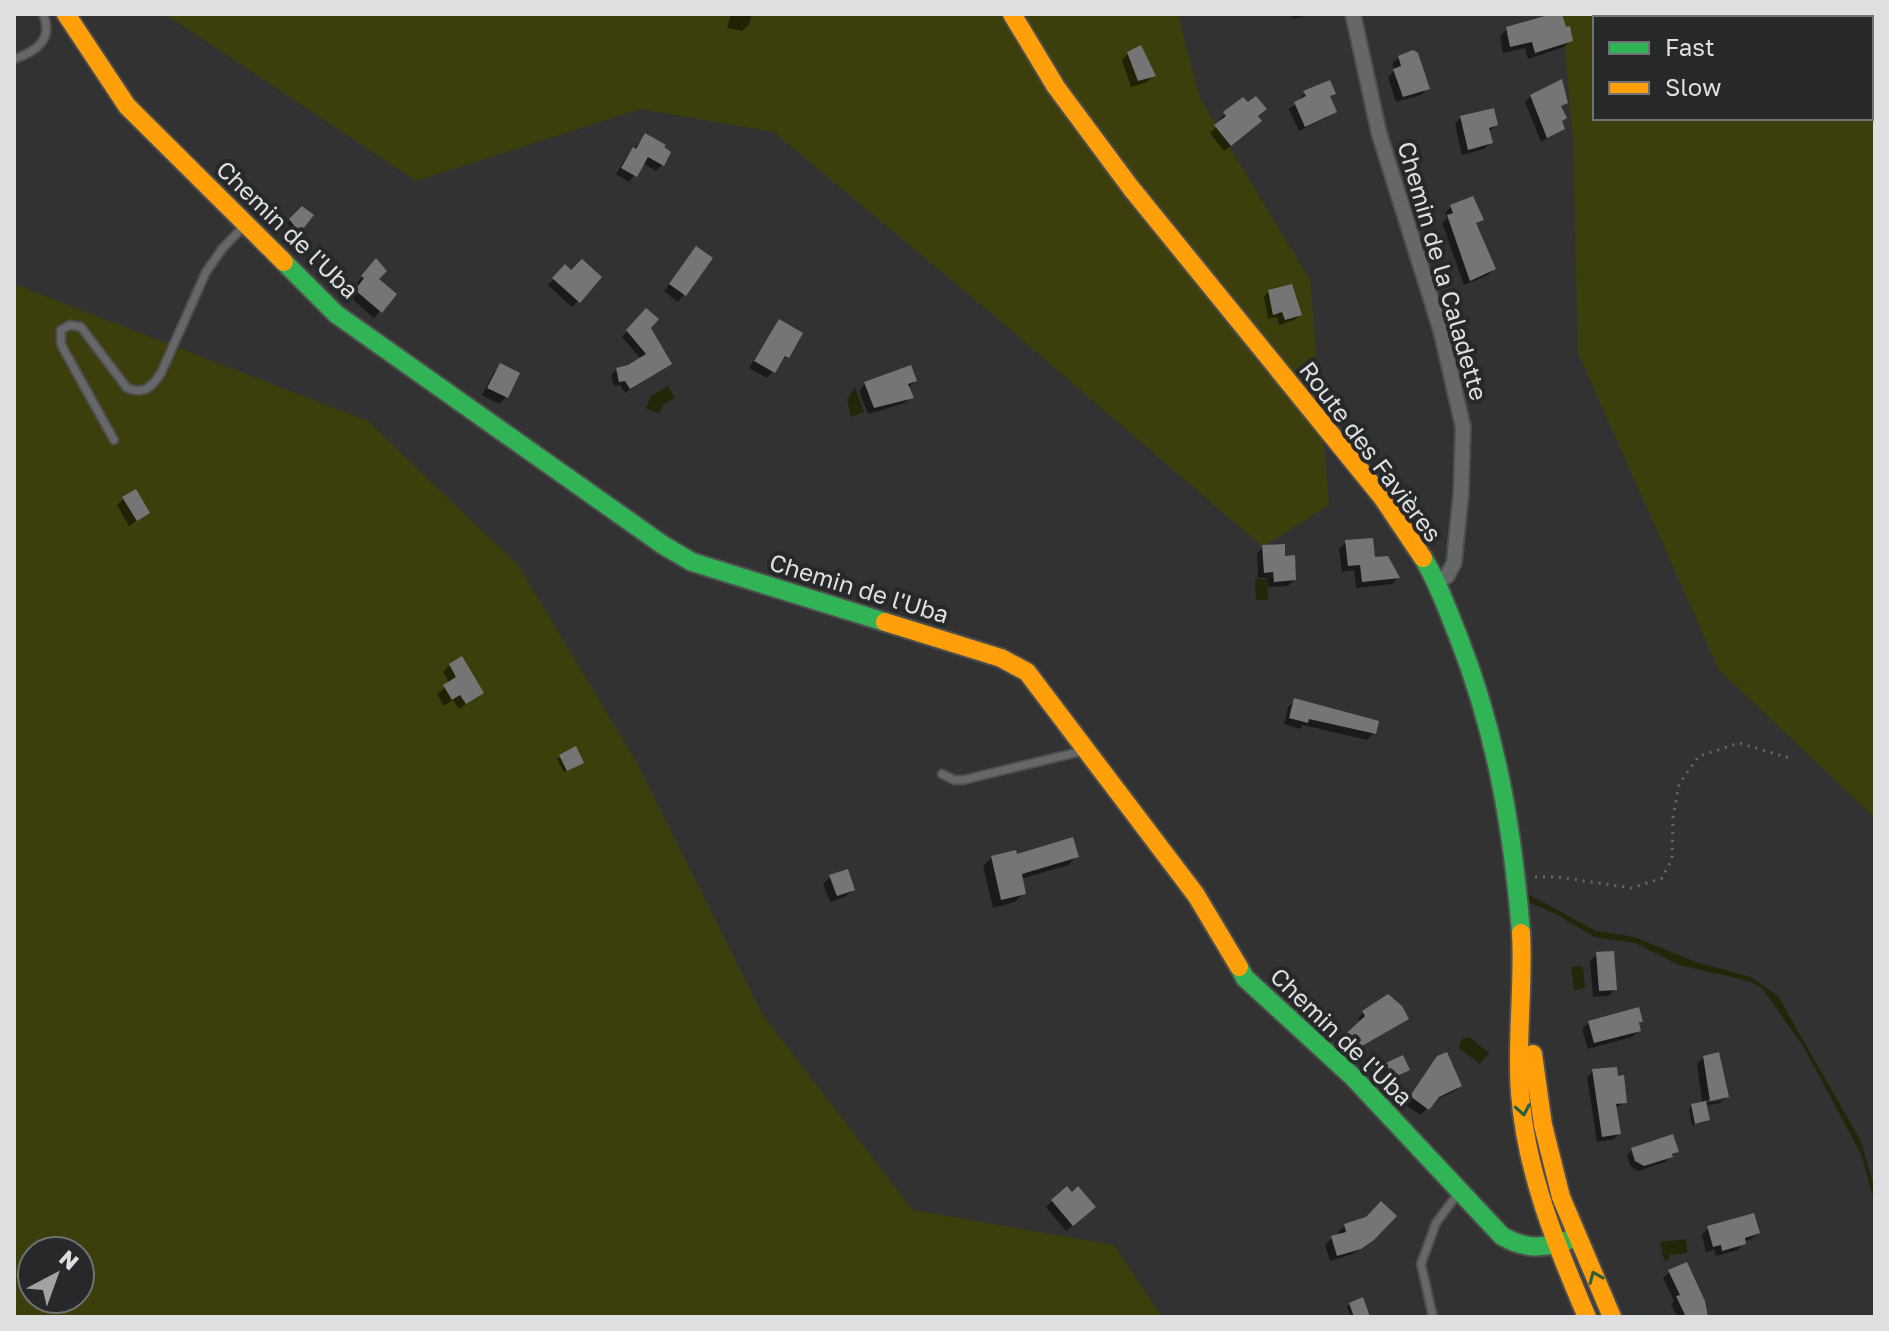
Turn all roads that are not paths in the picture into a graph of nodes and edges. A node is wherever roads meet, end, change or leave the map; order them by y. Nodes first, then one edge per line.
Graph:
1 (43, 14) edge
2 (66, 14) edge
3 (1012, 14) edge
4 (1353, 14) edge
5 (14, 59) edge
6 (245, 224) junction
7 (114, 440) dead end
8 (1436, 582) junction
9 (1087, 748) junction
10 (942, 774) dead end
11 (1523, 976) junction
12 (1460, 1190) junction
13 (1577, 1237) junction
14 (1556, 1245) junction
15 (1433, 1317) edge
16 (1587, 1317) edge
17 (1612, 1317) edge

1 - 5 lane
2 - 6 street, Chemin de l'Uba
3 - 8 street, Route des Favières
4 - 8 street, Chemin de la Caladette
6 - 7 lane
6 - 9 street, Chemin de l'Uba
8 - 11 street, Route des Favières
9 - 10 lane
9 - 12 street, Chemin de l'Uba
11 - 13 street
11 -> 14 street, Route des Favières
12 - 14 street, Chemin de l'Uba
12 - 15 lane
13 - 14 street, Chemin de l'Uba
17 -> 13 street
14 - 16 street, Route des Favières

